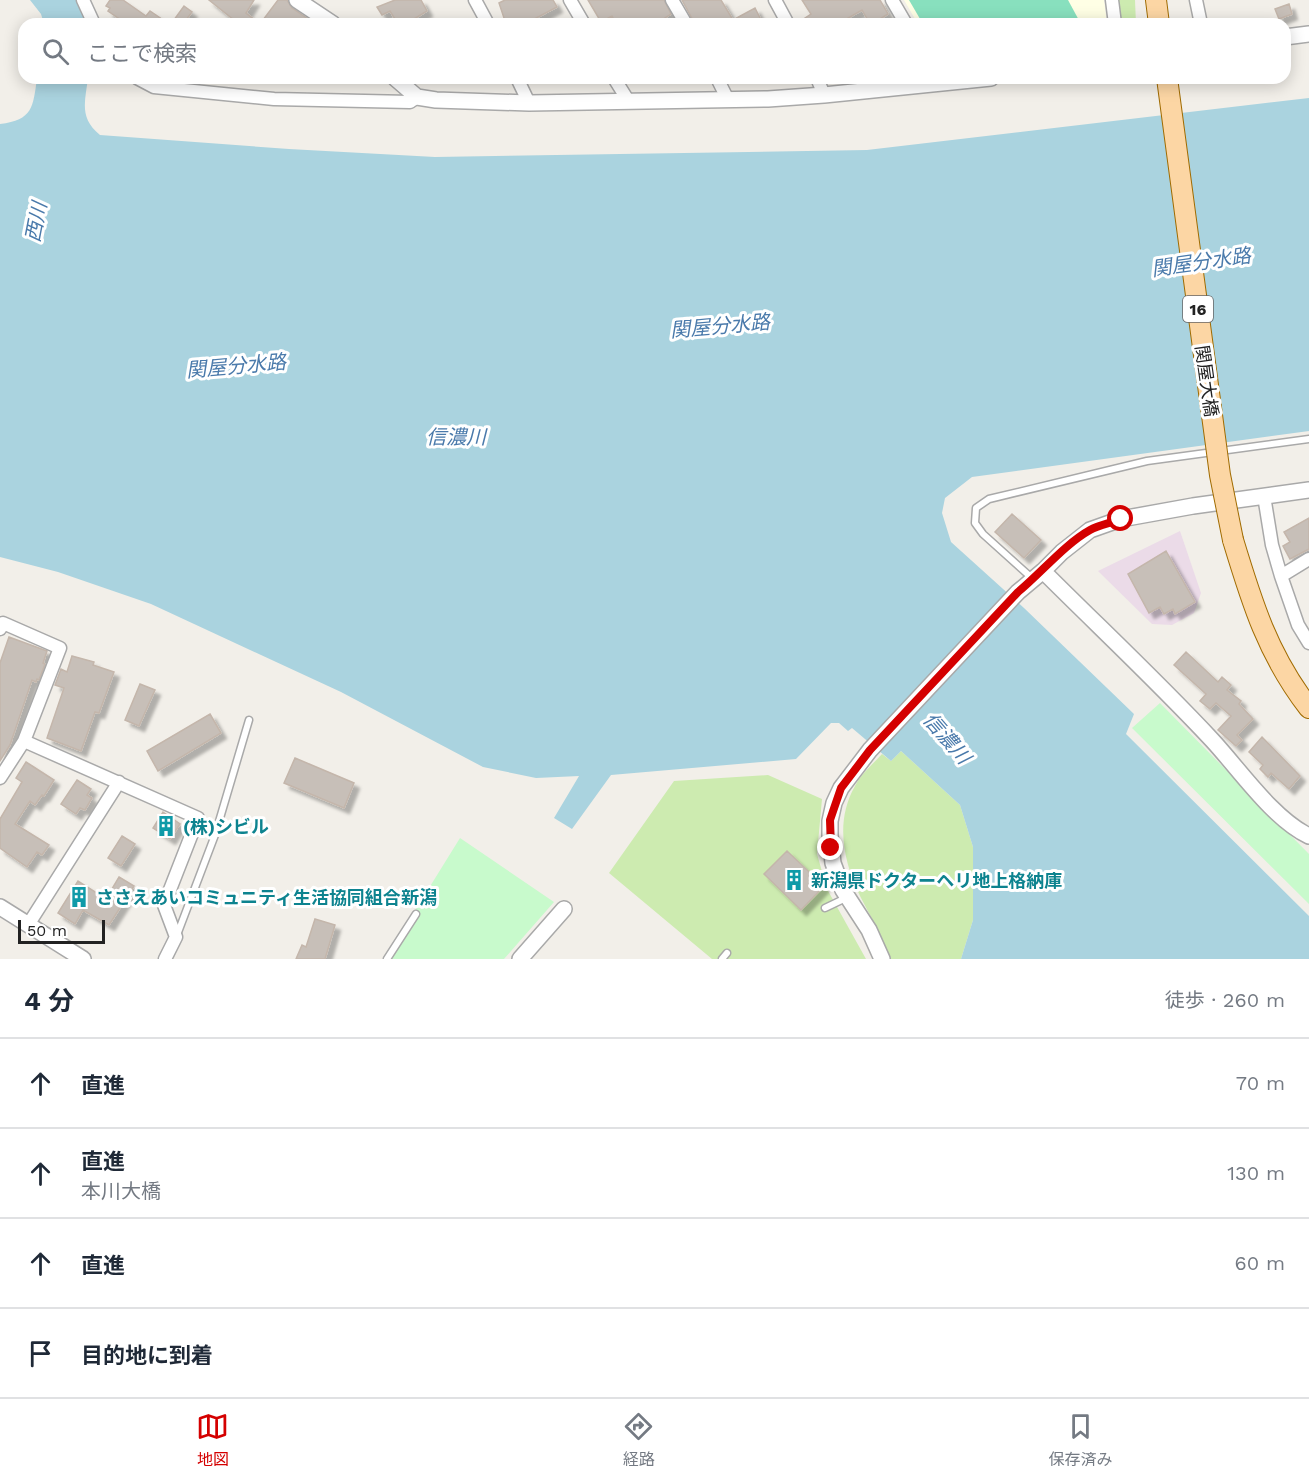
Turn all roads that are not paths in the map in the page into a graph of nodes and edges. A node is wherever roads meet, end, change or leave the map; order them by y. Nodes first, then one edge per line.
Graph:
1 (83, 0) edge
2 (297, 0) edge
3 (475, 0) edge
4 (570, 0) edge
5 (672, 0) edge
6 (775, 0) edge
7 (892, 0) edge
8 (1112, 0) edge
9 (1156, 0) edge
10 (1196, 0) edge
11 (91, 18) edge
12 (324, 18) edge
13 (485, 18) edge
14 (580, 18) edge
15 (682, 18) edge
16 (785, 18) edge
17 (902, 18) edge
18 (1114, 18) edge
19 (1158, 18) edge
20 (1200, 18) edge
21 (1309, 34) edge
22 (1291, 36) edge
23 (148, 84) edge
24 (402, 84) edge
25 (520, 84) edge
26 (618, 84) edge
27 (720, 84) edge
28 (819, 84) edge
29 (910, 84) edge
30 (1168, 84) edge
31 (824, 95) junction
32 (417, 97) junction
33 (728, 100) junction
34 (629, 102) junction
35 (529, 103) junction
36 (1309, 439) edge
37 (1309, 490) edge
38 (1264, 496) junction
39 (1309, 559) edge
40 (1038, 575) junction
41 (1281, 576) junction
42 (1304, 622) edge
43 (0, 629) edge
44 (1309, 643) edge
45 (1309, 708) edge
46 (249, 720) dead end
47 (24, 741) junction
48 (0, 778) edge
49 (119, 782) junction
50 (1309, 836) edge
51 (848, 896) junction
52 (0, 907) edge
53 (825, 908) dead end
54 (564, 909) dead end
55 (416, 914) dead end
56 (28, 925) junction
57 (176, 936) junction
58 (83, 959) edge
59 (165, 959) edge
60 (387, 959) edge
61 (520, 959) edge
62 (882, 959) edge

1 - 11 street
2 - 12 street
3 - 13 street
4 - 14 street
5 - 15 street
6 - 16 street
7 - 17 street
8 - 18 street
9 - 19 main road
10 - 20 street
21 - 22 street
23 - 32 street
24 - 32 street
25 - 35 street
26 - 34 street
27 - 33 street
28 - 31 street
29 - 31 street
30 - 45 main road, 関屋大橋 / 16, bridge
31 - 33 street
32 - 35 street
33 - 34 street
34 - 35 street
36 - 40 lane
37 - 38 street
38 - 40 street
38 - 41 street
39 - 41 street
40 - 50 street
40 - 51 street
41 - 42 street
42 - 44 street
43 - 47 street
46 - 57 lane
47 - 48 street
47 - 49 street
49 - 56 street
49 - 57 street
51 - 53 lane
51 - 62 street
52 - 56 street
54 - 61 street
55 - 60 lane
56 - 58 street
57 - 59 street

